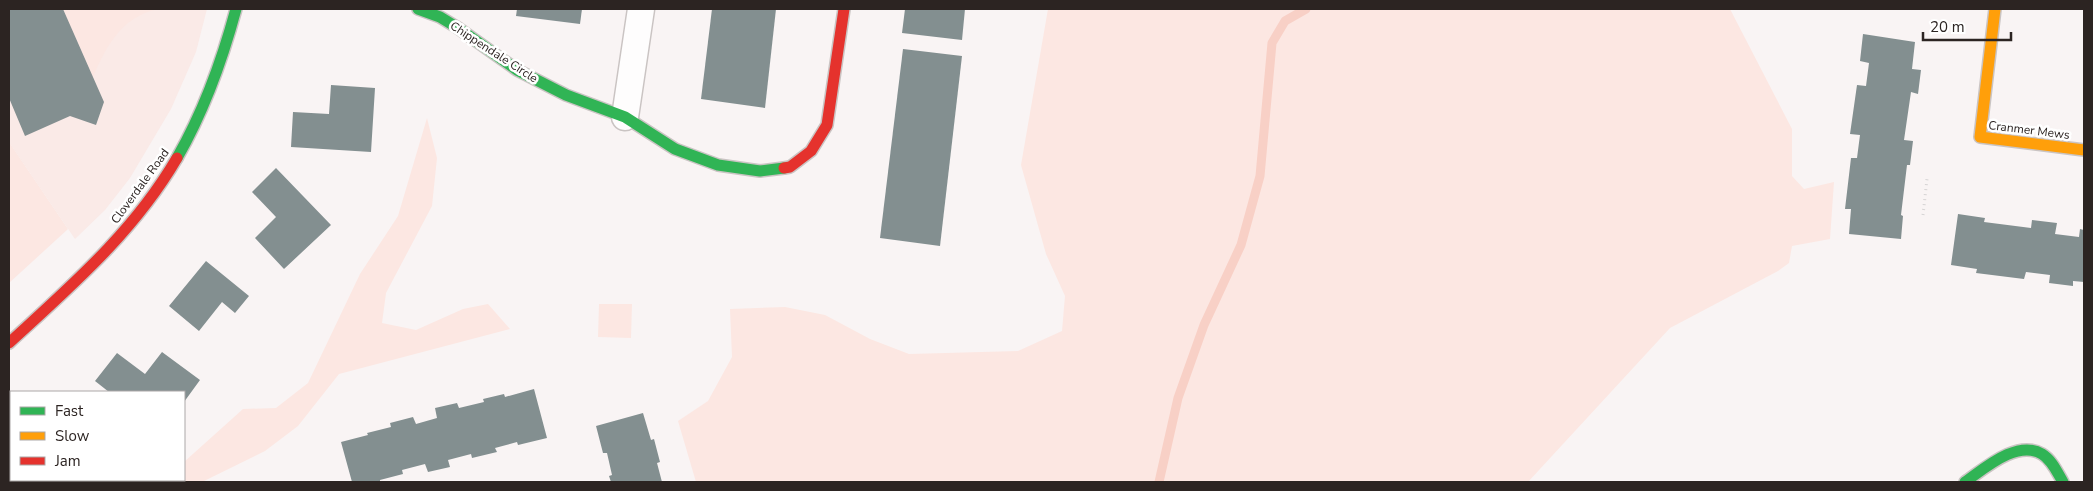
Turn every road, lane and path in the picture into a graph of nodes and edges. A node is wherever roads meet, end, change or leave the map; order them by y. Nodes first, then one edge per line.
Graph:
1 (236, 9) edge
2 (641, 9) edge
3 (844, 9) edge
4 (1995, 9) edge
5 (433, 12) edge
6 (626, 117) junction
7 (2084, 150) edge
8 (1927, 180) dead end
9 (1923, 215) dead end
10 (9, 343) edge
11 (1965, 482) edge
12 (2063, 482) edge

1 - 10 street, Cloverdale Road
2 - 6 street
3 - 6 street, Chippendale Circle
4 - 7 street, Cranmer Mews
5 - 6 street, Chippendale Circle
8 - 9 path
11 - 12 street

